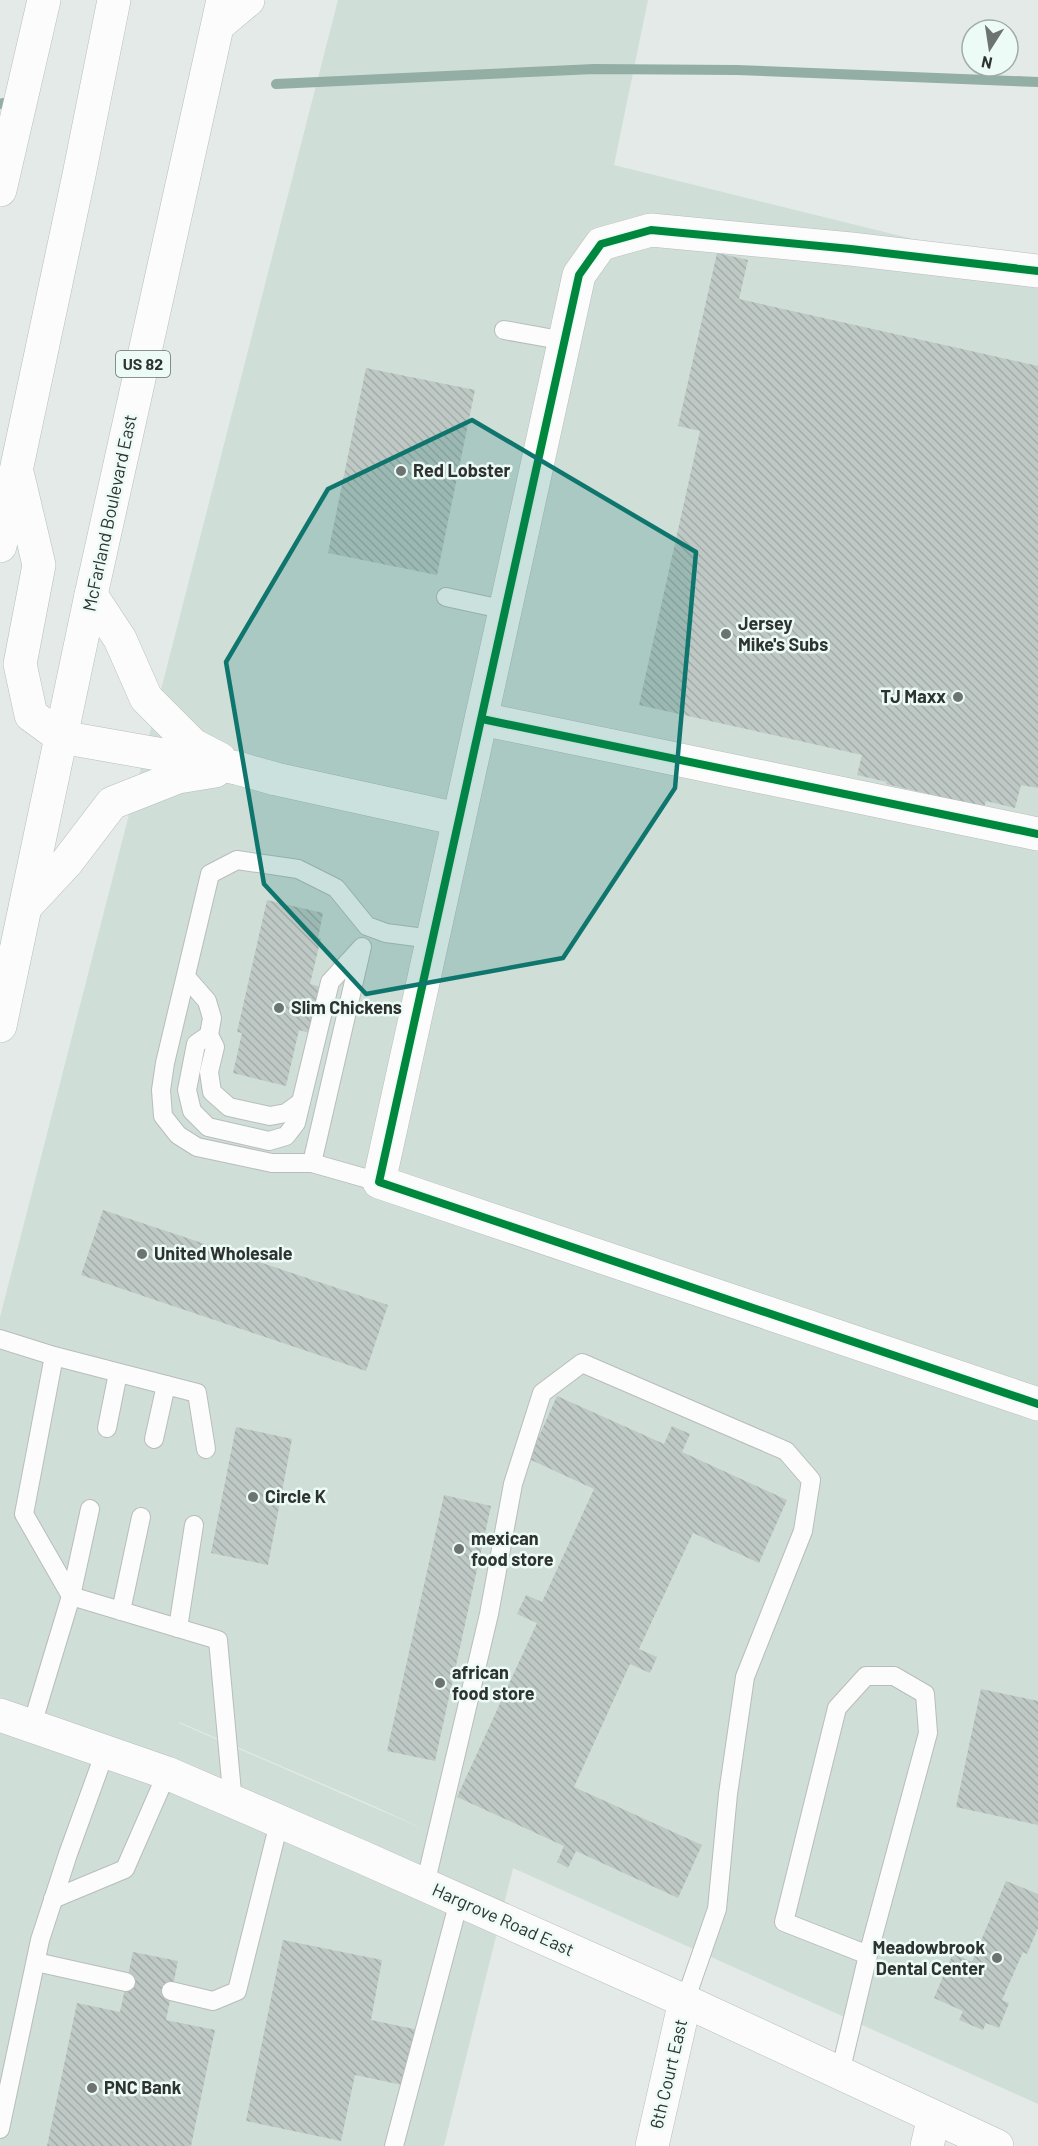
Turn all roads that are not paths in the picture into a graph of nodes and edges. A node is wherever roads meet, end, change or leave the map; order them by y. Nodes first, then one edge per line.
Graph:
1 (44, 0) edge
2 (114, 0) edge
3 (248, 0) edge
4 (220, 13) edge
5 (0, 190) edge
6 (1038, 271) edge
7 (504, 330) dead end
8 (565, 341) junction
9 (16, 468) junction
10 (0, 546) edge
11 (91, 596) junction
12 (446, 597) dead end
13 (506, 610) junction
14 (482, 719) junction
15 (61, 737) junction
16 (237, 768) junction
17 (458, 819) junction
18 (1038, 834) edge
19 (25, 906) junction
20 (367, 926) junction
21 (432, 939) junction
22 (362, 948) junction
23 (186, 977) junction
24 (0, 1026) edge
25 (209, 1035) junction
26 (301, 1102) junction
27 (312, 1163) junction
28 (378, 1182) junction
29 (0, 1339) edge
30 (54, 1356) junction
31 (118, 1373) junction
32 (166, 1385) junction
33 (1038, 1404) edge
34 (107, 1428) dead end
35 (154, 1439) dead end
36 (206, 1449) dead end
37 (90, 1509) dead end
38 (141, 1517) dead end
39 (194, 1525) dead end
40 (71, 1596) junction
41 (121, 1611) junction
42 (178, 1628) junction
43 (0, 1715) edge
44 (32, 1725) junction
45 (105, 1752) junction
46 (167, 1773) junction
47 (233, 1803) junction
48 (279, 1823) junction
49 (425, 1885) junction
50 (53, 1899) junction
51 (459, 1900) junction
52 (868, 1955) junction
53 (36, 1962) junction
54 (126, 1982) dead end
55 (171, 1991) dead end
56 (685, 2001) junction
57 (840, 2073) junction
58 (0, 2129) edge
59 (930, 2132) edge
60 (394, 2146) edge
61 (652, 2146) edge
62 (997, 2146) edge

1 - 5 main road
2 - 9 main road
3 - 4 main road
4 - 11 main road, McFarland Boulevard East / US 82
6 - 8 main road
7 - 8 lane
8 - 13 main road
9 - 10 main road
9 - 15 main road
11 - 15 main road, McFarland Boulevard East / US 82
11 - 16 main road
12 - 13 lane
13 - 14 main road
14 - 17 main road
14 - 18 main road
15 - 16 main road
15 - 19 main road, McFarland Boulevard East / US 82
16 - 17 main road
16 - 19 main road
17 - 21 main road
19 - 24 main road, McFarland Boulevard East / US 82
20 - 21 lane
20 - 22 lane
20 - 23 lane
21 - 28 main road
22 - 26 lane
22 - 27 lane
23 - 25 lane
23 - 27 lane
25 - 26 lane
25 - 26 lane
27 - 28 lane
28 - 33 main road
29 - 30 lane
30 - 31 lane
30 - 40 lane
31 - 32 lane
31 - 34 lane
32 - 35 lane
32 - 36 lane
37 - 40 lane
38 - 41 lane
39 - 42 lane
40 - 41 lane
40 - 44 lane
41 - 42 lane
42 - 47 lane
43 - 44 main road, Hargrove Road East
44 - 45 main road, Hargrove Road East
45 - 46 main road, Hargrove Road East
45 - 50 lane
46 - 47 main road, Hargrove Road East
46 - 50 lane
47 - 48 main road, Hargrove Road East
48 - 49 main road, Hargrove Road East
48 - 55 lane
49 - 51 main road, Hargrove Road East
49 - 56 lane
50 - 53 lane
51 - 56 main road, Hargrove Road East
51 - 60 lane
52 - 52 lane
52 - 57 lane
53 - 54 lane
53 - 58 lane
56 - 57 main road, Hargrove Road East
56 - 61 main road, 6th Court East
57 - 59 main road, Hargrove Road East
59 - 62 main road, Hargrove Road East

